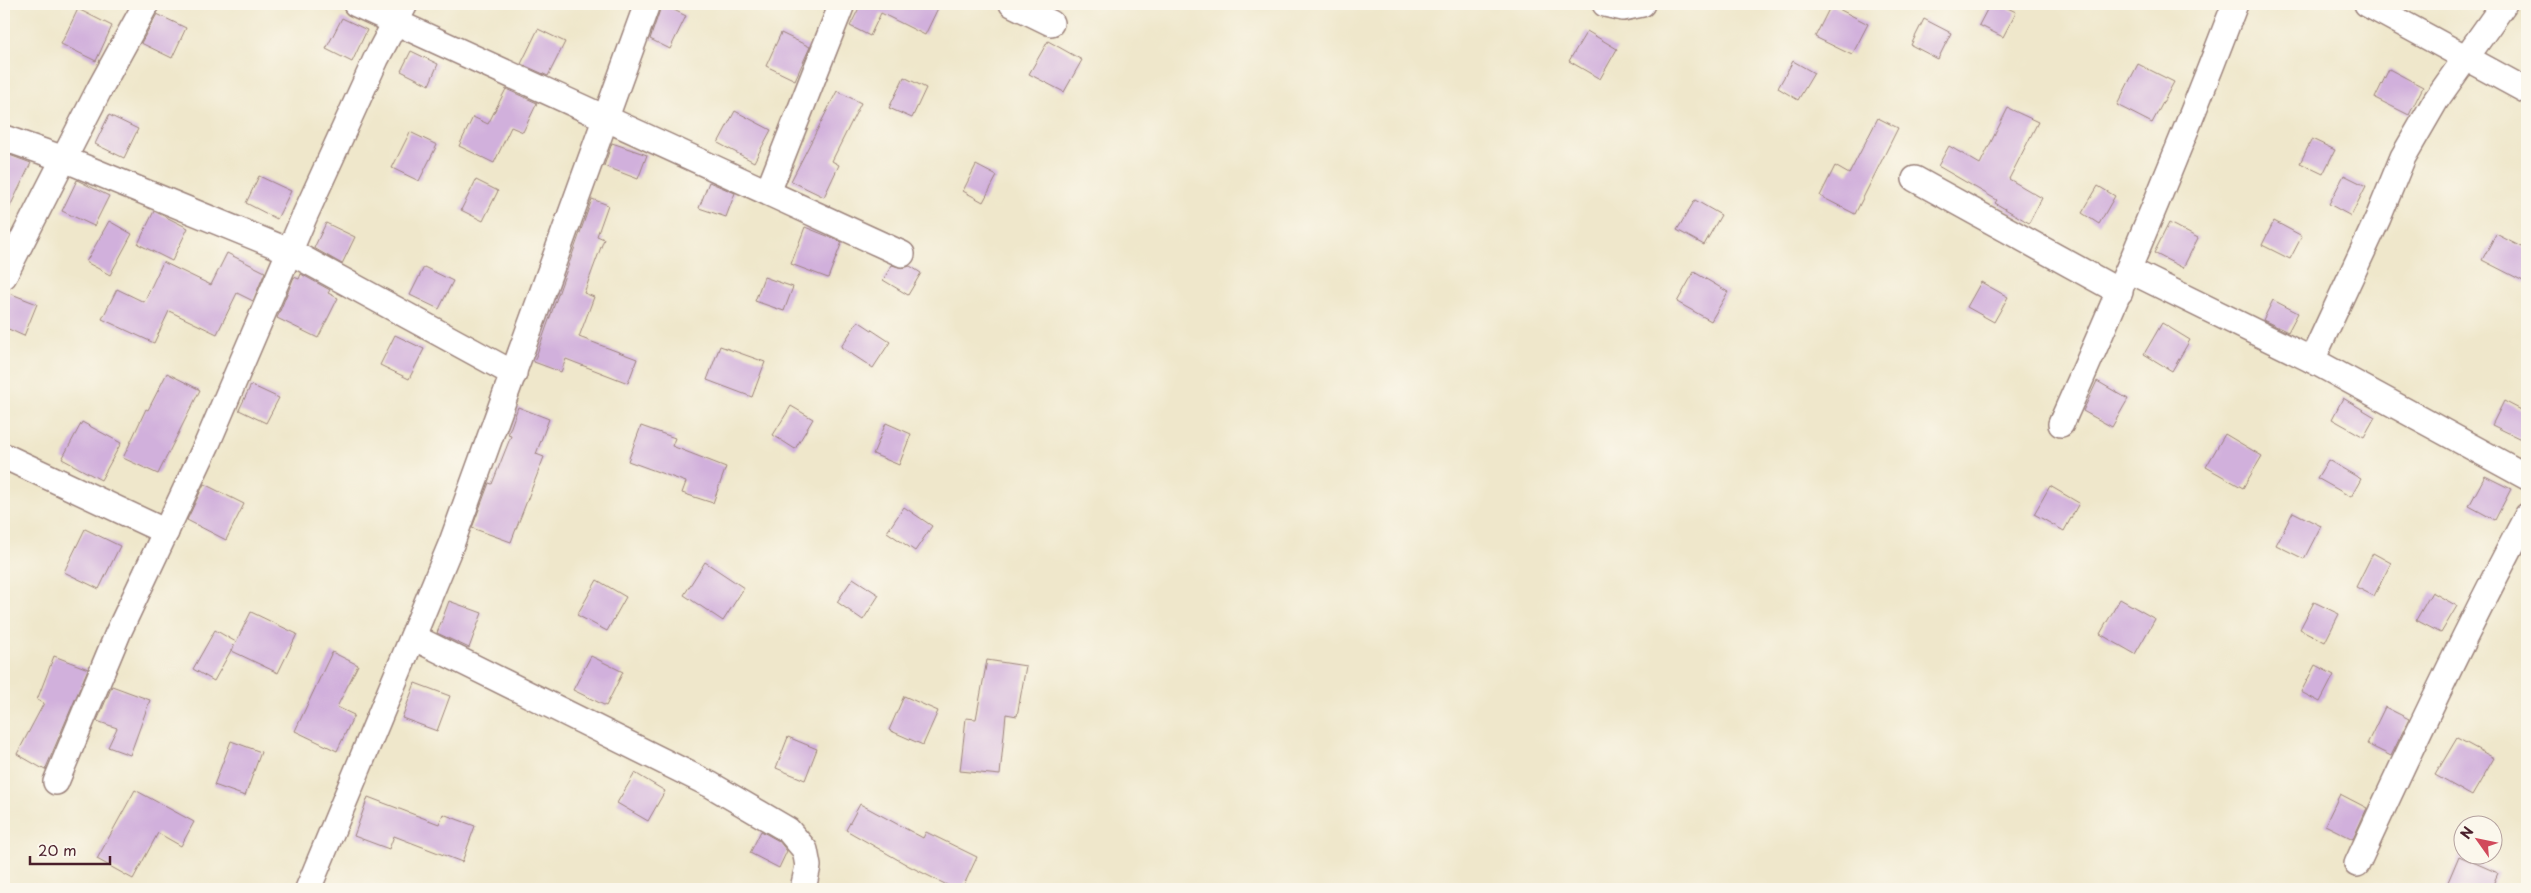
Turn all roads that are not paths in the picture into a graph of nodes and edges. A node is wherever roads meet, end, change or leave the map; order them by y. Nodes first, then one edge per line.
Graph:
1 (146, 4) edge
2 (356, 4) edge
3 (647, 4) edge
4 (842, 4) edge
5 (1012, 4) edge
6 (1605, 4) edge
7 (1642, 4) edge
8 (2235, 4) edge
9 (2366, 4) edge
10 (2504, 4) edge
11 (401, 12) edge
12 (1051, 24) dead end
13 (2466, 58) junction
14 (2527, 91) edge
15 (606, 117) junction
16 (4, 138) edge
17 (64, 159) junction
18 (1915, 179) dead end
19 (768, 192) junction
20 (289, 252) junction
21 (902, 254) dead end
22 (4, 276) edge
23 (2125, 281) junction
24 (2312, 360) junction
25 (514, 374) junction
26 (2061, 424) dead end
27 (4, 456) edge
28 (2527, 477) edge
29 (2527, 516) edge
30 (166, 532) junction
31 (413, 636) junction
32 (56, 782) dead end
33 (2358, 864) dead end
34 (308, 889) edge
35 (802, 889) edge

1 - 17 street
2 - 11 street
3 - 15 street
4 - 19 street
5 - 12 street
6 - 7 street
8 - 23 street
9 - 13 street
10 - 13 street
11 - 15 street
11 - 20 street
13 - 14 street
13 - 24 street
15 - 19 street
15 - 25 street
16 - 17 street
17 - 20 street
17 - 22 street
18 - 23 street
19 - 21 street
20 - 25 street
20 - 30 street
23 - 24 street
23 - 26 street
24 - 28 street
25 - 31 street
27 - 30 street
29 - 33 street
30 - 32 street
31 - 34 street
31 - 35 street

